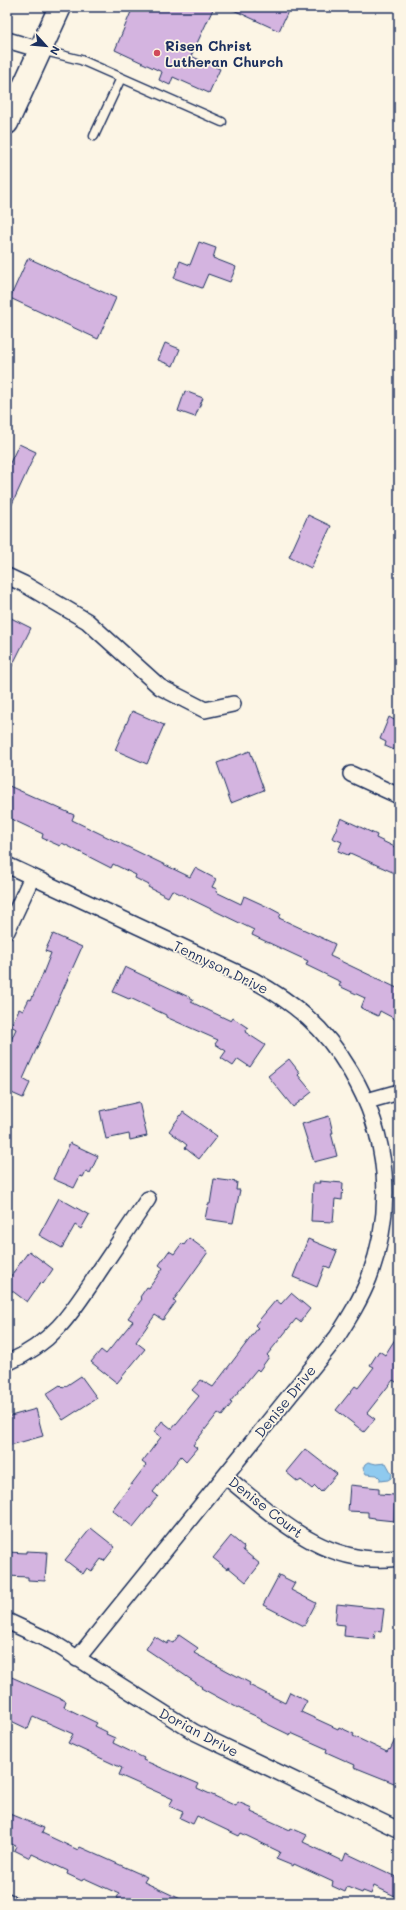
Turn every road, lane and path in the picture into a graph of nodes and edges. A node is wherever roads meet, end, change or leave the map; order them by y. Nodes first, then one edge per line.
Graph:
1 (60, 7) edge
2 (7, 40) edge
3 (41, 50) junction
4 (121, 78) junction
5 (222, 122) dead end
6 (7, 123) edge
7 (94, 136) dead end
8 (7, 576) edge
9 (233, 704) dead end
10 (351, 774) dead end
11 (399, 796) edge
12 (7, 865) edge
13 (32, 877) junction
14 (7, 931) edge
15 (399, 1092) edge
16 (367, 1101) junction
17 (148, 1199) dead end
18 (7, 1363) edge
19 (225, 1476) junction
20 (399, 1558) edge
21 (7, 1622) edge
22 (77, 1659) junction
23 (399, 1830) edge
24 (7, 1901) edge
25 (11, 1903) edge

1 - 3 main road
2 - 3 street
3 - 4 lane
3 - 6 main road
4 - 5 lane
4 - 7 lane
8 - 9 street
10 - 11 street
12 - 13 street, Tennyson Drive
13 - 14 street
13 - 16 street, Tennyson Drive
15 - 16 street
16 - 19 street, Denise Drive
17 - 18 street
19 - 20 street, Denise Court
19 - 22 street, Denise Drive
21 - 22 street, Dorian Drive
22 - 23 street, Dorian Drive
24 - 25 street

